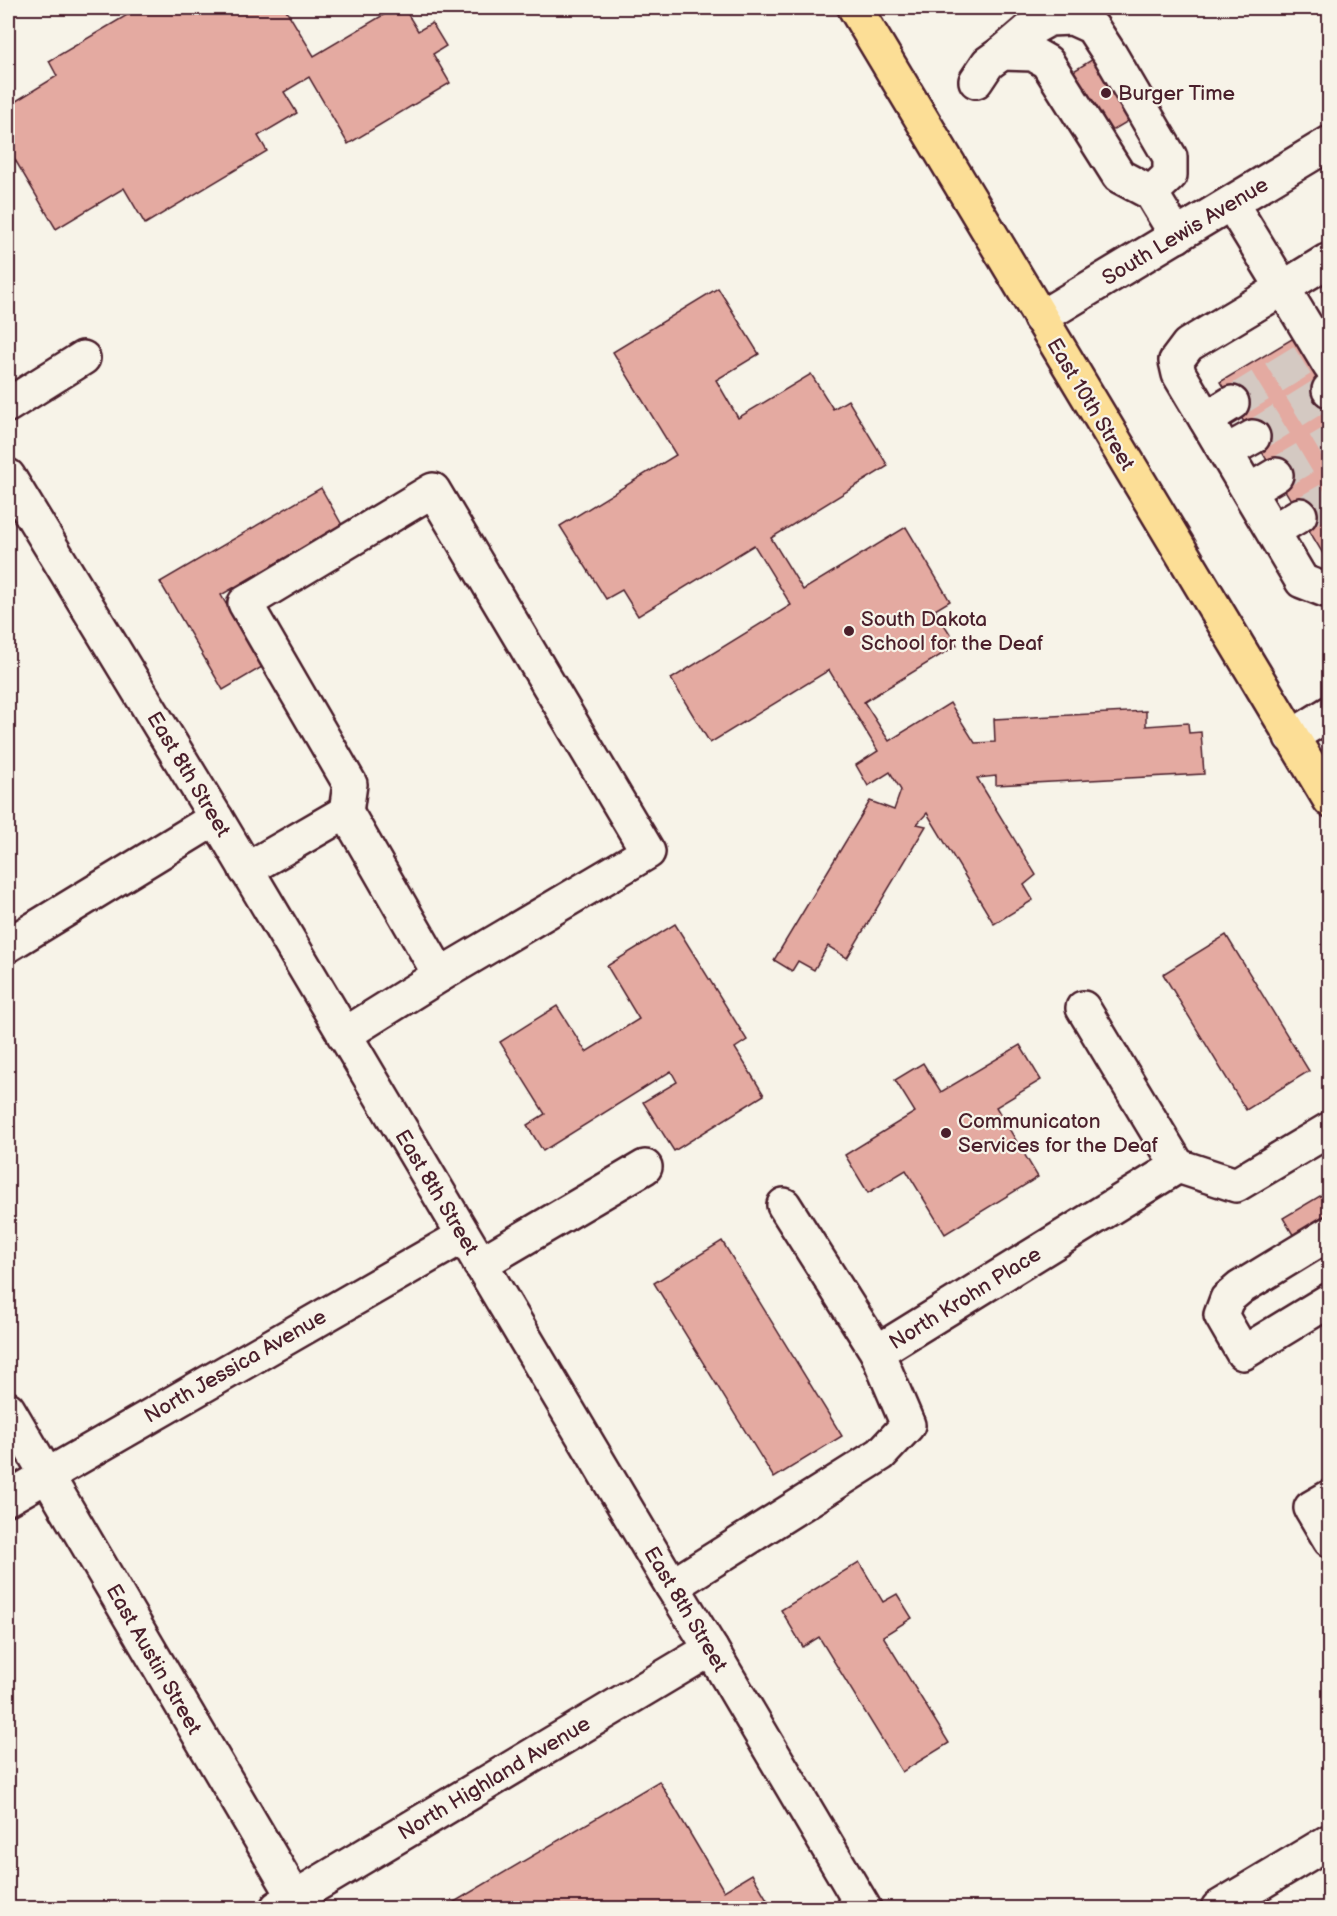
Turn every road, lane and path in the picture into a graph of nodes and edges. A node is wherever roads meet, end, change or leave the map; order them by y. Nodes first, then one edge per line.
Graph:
1 (862, 10) edge
2 (1002, 54) junction
3 (976, 81) dead end
4 (1329, 143) edge
5 (1151, 193) junction
6 (1231, 203) junction
7 (1177, 236) junction
8 (1327, 261) dead end
9 (1283, 288) junction
10 (1040, 318) junction
11 (1320, 357) edge
12 (83, 358) dead end
13 (8, 405) edge
14 (8, 476) edge
15 (1329, 589) edge
16 (1329, 713) edge
17 (1291, 737) junction
18 (1329, 800) edge
19 (346, 812) junction
20 (216, 818) junction
21 (246, 870) junction
22 (8, 945) edge
23 (440, 975) junction
24 (1083, 1008) dead end
25 (344, 1035) junction
26 (1329, 1129) edge
27 (1178, 1166) junction
28 (645, 1167) dead end
29 (784, 1205) dead end
30 (1329, 1233) edge
31 (463, 1236) junction
32 (480, 1264) junction
33 (1329, 1300) edge
34 (877, 1352) junction
35 (8, 1409) edge
36 (46, 1474) junction
37 (1329, 1497) edge
38 (8, 1498) edge
39 (1329, 1540) edge
40 (672, 1586) junction
41 (711, 1649) junction
42 (1329, 1841) edge
43 (291, 1905) edge
44 (864, 1908) edge
45 (1218, 1908) edge

1 - 10 main road, East 10th Street
2 - 3 street
2 - 5 street
2 - 5 street
4 - 6 street, South Lewis Avenue
5 - 7 street
6 - 7 street, South Lewis Avenue
6 - 9 street
7 - 10 street, South Lewis Avenue
8 - 9 street
9 - 11 street
9 - 15 street
10 - 17 main road, East 10th Street
12 - 13 street
14 - 20 street, East 8th Street
16 - 17 street
17 - 18 main road, East 10th Street
19 - 21 street
19 - 23 street
19 - 23 street
20 - 21 street, East 8th Street
20 - 22 street
21 - 25 street, East 8th Street
23 - 25 street
24 - 27 street
25 - 31 street, East 8th Street
26 - 27 street
27 - 34 street, North Krohn Place
28 - 32 street
29 - 34 street
30 - 33 street
31 - 32 street, East 8th Street
31 - 36 street, North Jessica Avenue
32 - 40 street, East 8th Street
34 - 40 street, North Krohn Place
35 - 36 street, East Austin Street
36 - 38 street, North Jessica Avenue
36 - 43 street, East Austin Street
37 - 39 street
40 - 41 street, East 8th Street
41 - 43 street, North Highland Avenue
41 - 44 street, East 8th Street
42 - 45 street

